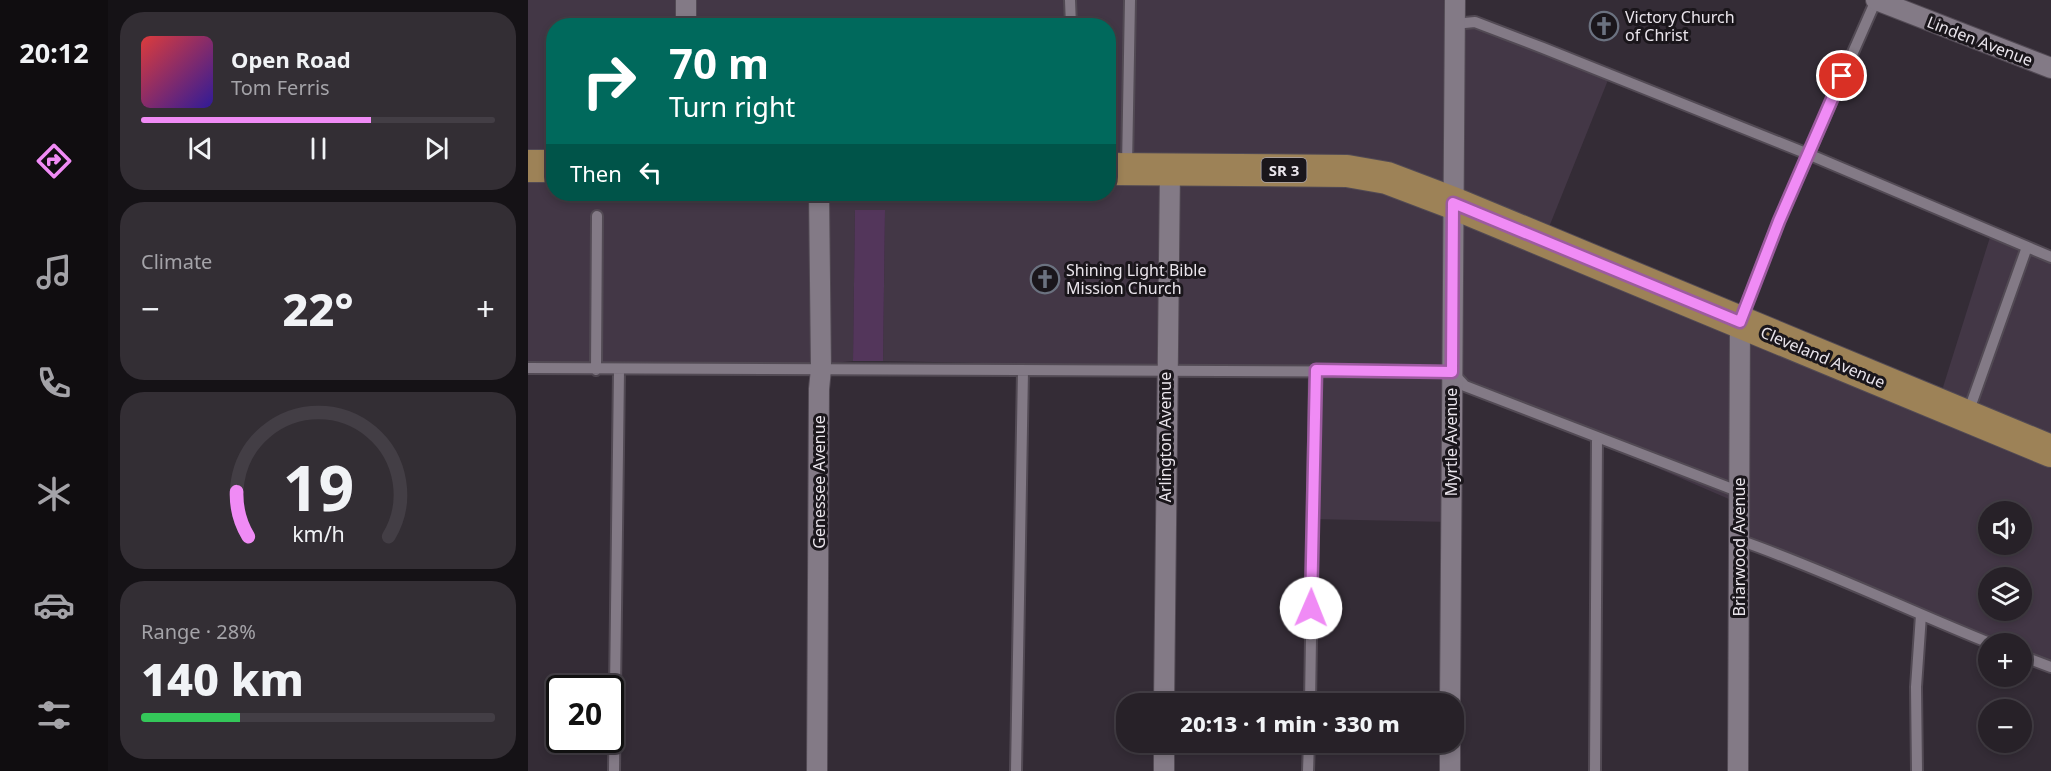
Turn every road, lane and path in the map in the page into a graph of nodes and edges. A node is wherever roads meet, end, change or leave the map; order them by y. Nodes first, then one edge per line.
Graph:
1 (686, 0) edge
2 (1070, 0) edge
3 (1130, 0) edge
4 (1455, 0) edge
5 (1876, 0) edge
6 (686, 18) edge
7 (1071, 18) edge
8 (1454, 24) junction
9 (2051, 68) edge
10 (1808, 154) junction
11 (528, 166) edge
12 (546, 166) edge
13 (1118, 169) edge
14 (1170, 170) junction
15 (819, 201) edge
16 (1453, 203) junction
17 (597, 216) dead end
18 (2027, 246) junction
19 (2051, 257) edge
20 (1740, 322) junction
21 (528, 368) edge
22 (822, 369) junction
23 (1166, 369) junction
24 (596, 370) junction
25 (619, 370) junction
26 (1023, 370) junction
27 (1316, 370) junction
28 (1452, 372) junction
29 (1966, 416) junction
30 (1597, 438) junction
31 (2051, 451) edge
32 (1740, 492) junction
33 (1740, 540) junction
34 (1921, 615) junction
35 (1978, 638) edge
36 (2032, 660) edge
37 (2051, 667) edge
38 (1164, 693) edge
39 (1310, 693) edge
40 (1450, 693) edge
41 (1164, 753) edge
42 (1309, 753) edge
43 (1450, 753) edge
44 (614, 771) edge
45 (817, 771) edge
46 (1016, 771) edge
47 (1164, 771) edge
48 (1308, 771) edge
49 (1450, 771) edge
50 (1595, 771) edge
51 (1738, 771) edge
52 (1917, 771) edge

1 - 6 street
2 - 7 lane
3 - 13 lane
4 - 8 street, Myrtle Avenue
5 - 9 street, Linden Avenue
5 - 10 lane
8 - 10 lane
8 - 16 street, Myrtle Avenue
10 - 18 lane
10 - 20 lane
11 - 12 main road
13 - 14 main road, Cleveland Avenue / SR 3
14 - 16 main road, Cleveland Avenue / SR 3
14 - 23 street, Arlington Avenue
15 - 22 street, Genessee Avenue
16 - 20 main road, Cleveland Avenue / SR 3
16 - 28 street, Myrtle Avenue
17 - 24 lane
18 - 19 lane
18 - 29 lane
20 - 29 main road, Cleveland Avenue / SR 3
20 - 32 street, Briarwood Avenue
21 - 24 lane
22 - 25 lane
22 - 26 lane
22 - 45 street, Genessee Avenue
23 - 26 lane
23 - 27 lane
23 - 38 street, Arlington Avenue
24 - 25 lane
25 - 44 lane
26 - 46 lane
27 - 28 lane
27 - 39 lane
28 - 30 lane
28 - 40 street, Myrtle Avenue
29 - 31 main road, Cleveland Avenue / SR 3
30 - 32 lane
30 - 50 lane
32 - 33 street, Briarwood Avenue
33 - 34 lane
33 - 51 street, Briarwood Avenue
34 - 35 lane
34 - 52 lane
36 - 37 lane
41 - 47 street
42 - 48 lane
43 - 49 street

